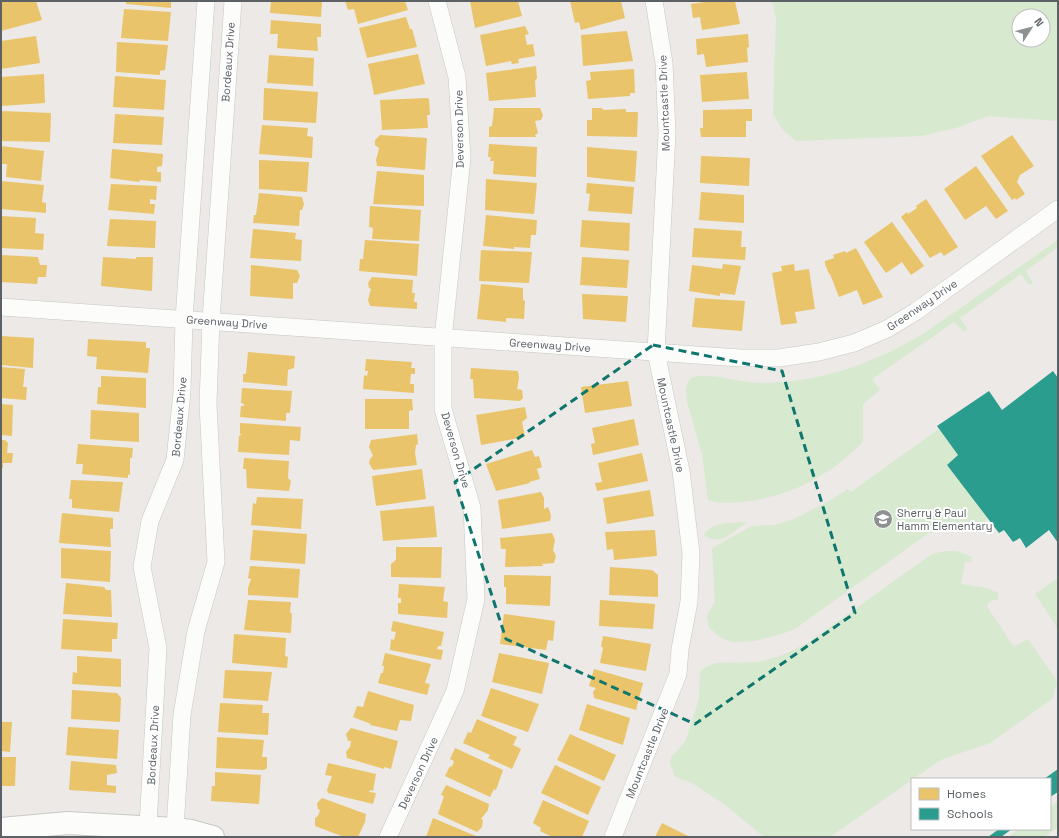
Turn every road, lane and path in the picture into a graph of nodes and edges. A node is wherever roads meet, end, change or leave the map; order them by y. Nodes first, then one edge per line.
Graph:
1 (206, 1) edge
2 (233, 1) edge
3 (438, 1) edge
4 (654, 1) edge
5 (199, 120) junction
6 (224, 122) junction
7 (1058, 209) edge
8 (1, 308) edge
9 (184, 319) junction
10 (211, 320) junction
11 (443, 339) junction
12 (656, 352) junction
13 (148, 826) junction
14 (1, 829) edge
15 (175, 829) junction
16 (212, 837) edge
17 (388, 837) edge
18 (613, 837) edge

1 - 5 street, Bordeaux Drive
2 - 6 street, Bordeaux Drive
3 - 11 street, Deverson Drive
4 - 12 street, Mountcastle Drive
5 - 6 street
5 - 9 street, Bordeaux Drive
6 - 10 street, Bordeaux Drive
7 - 12 street, Greenway Drive
8 - 9 street, Greenway Drive
9 - 10 street, Greenway Drive
9 - 13 street, Bordeaux Drive
10 - 11 street, Greenway Drive
10 - 15 street, Bordeaux Drive
11 - 12 street, Greenway Drive
11 - 17 street, Deverson Drive
12 - 18 street, Mountcastle Drive
13 - 14 street
13 - 15 street
15 - 16 street

